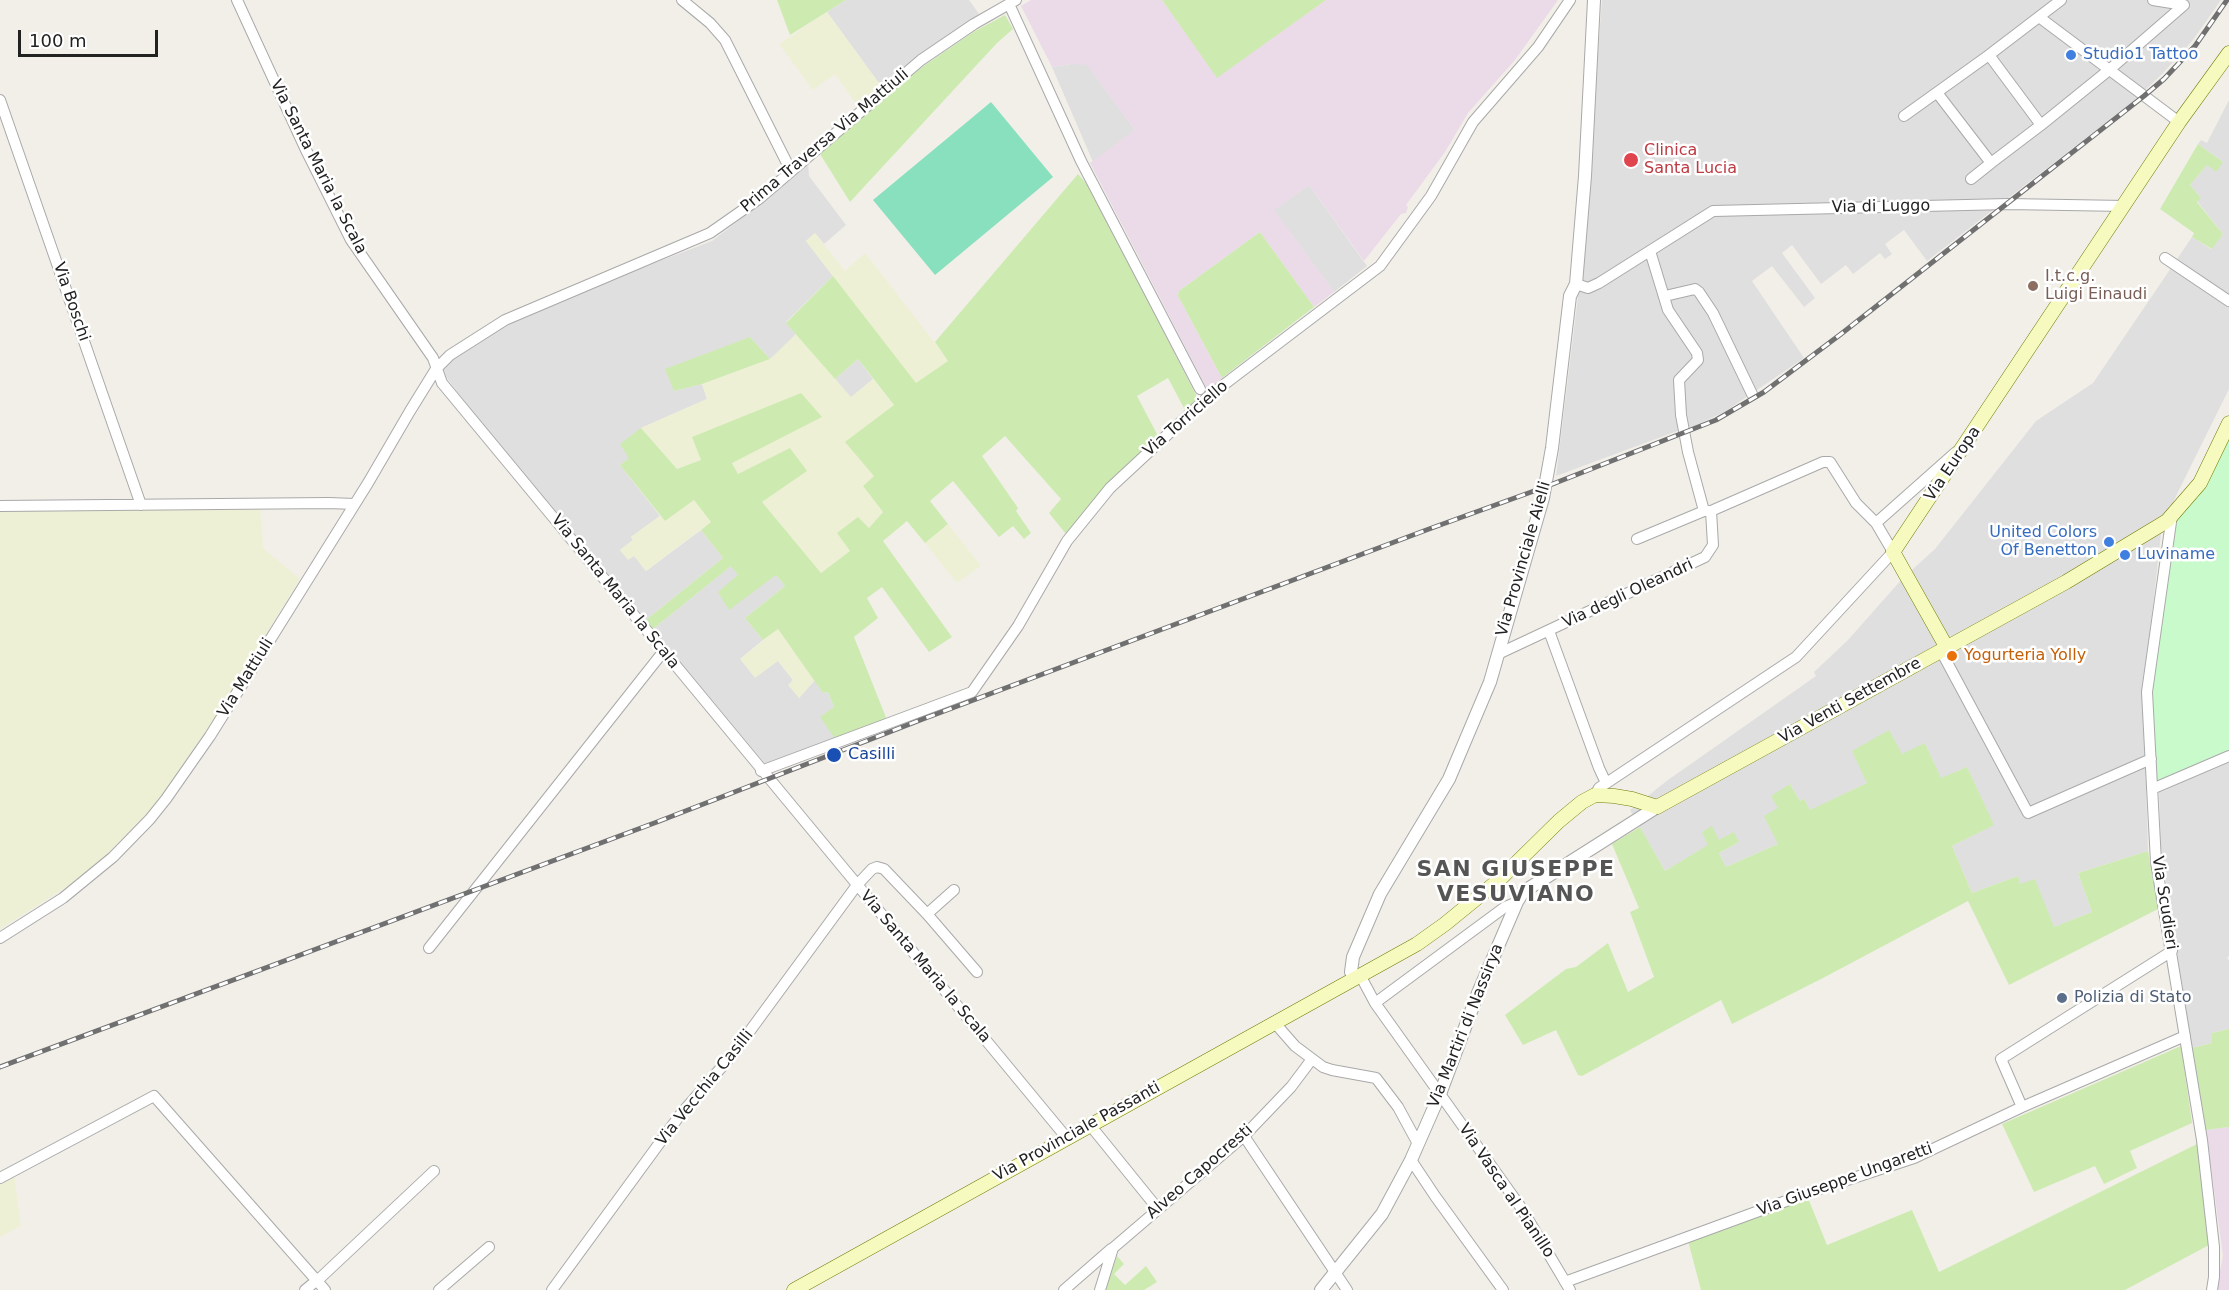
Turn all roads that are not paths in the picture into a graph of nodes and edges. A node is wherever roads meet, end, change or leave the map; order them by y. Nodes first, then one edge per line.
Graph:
1 (237, 0) edge
2 (682, 0) edge
3 (1570, 0) edge
4 (1594, 0) edge
5 (2061, 0) edge
6 (2153, 0) edge
7 (1013, 2) edge
8 (2039, 17) junction
9 (1989, 55) junction
10 (2227, 59) edge
11 (2109, 70) junction
12 (1938, 94) junction
13 (0, 100) edge
14 (1904, 116) dead end
15 (2179, 122) junction
16 (2041, 124) junction
17 (1991, 163) junction
18 (791, 171) junction
19 (1971, 179) dead end
20 (2125, 206) junction
21 (1650, 251) junction
22 (2164, 258) dead end
23 (1576, 284) junction
24 (1665, 296) junction
25 (2229, 301) edge
26 (436, 369) junction
27 (1200, 389) dead end
28 (1752, 394) dead end
29 (2228, 422) edge
30 (1967, 442) junction
31 (354, 504) junction
32 (141, 505) junction
33 (0, 506) edge
34 (1708, 511) junction
35 (2169, 518) junction
36 (1876, 523) junction
37 (1637, 539) dead end
38 (1893, 552) junction
39 (1549, 631) junction
40 (1944, 649) junction
41 (663, 652) junction
42 (1498, 654) junction
43 (2229, 756) edge
44 (2151, 759) junction
45 (761, 771) junction
46 (1606, 783) junction
47 (2152, 789) junction
48 (1595, 795) junction
49 (1657, 807) junction
50 (857, 885) junction
51 (954, 890) dead end
52 (1517, 902) junction
53 (927, 914) junction
54 (0, 938) edge
55 (429, 948) dead end
56 (2172, 951) junction
57 (977, 972) dead end
58 (1357, 977) junction
59 (1375, 1003) junction
60 (1274, 1022) junction
61 (2185, 1036) junction
62 (1312, 1059) junction
63 (1440, 1094) junction
64 (2022, 1107) junction
65 (1090, 1125) junction
66 (1244, 1136) junction
67 (1066, 1137) junction
68 (1417, 1142) junction
69 (1411, 1160) junction
70 (434, 1171) dead end
71 (0, 1178) edge
72 (1158, 1209) junction
73 (489, 1247) dead end
74 (1113, 1248) junction
75 (1336, 1271) junction
76 (317, 1281) junction
77 (1568, 1286) edge
78 (305, 1290) edge
79 (325, 1290) edge
80 (439, 1290) edge
81 (552, 1290) edge
82 (795, 1290) edge
83 (1064, 1290) edge
84 (1100, 1290) edge
85 (1321, 1290) edge
86 (1347, 1290) edge
87 (1503, 1290) edge
88 (2212, 1290) edge

1 - 26 street, Via Santa Maria la Scala
2 - 18 street
3 - 45 street, Via Torriciello
4 - 23 street, Via Provinciale Aielli
5 - 8 street
6 - 11 street
7 - 18 street, Prima Traversa Via Mattiuli
7 - 27 street, Via Torriciello
8 - 9 street
8 - 11 street
9 - 12 street
9 - 16 street
10 - 15 main road, Via Europa
11 - 15 street
11 - 16 street
12 - 14 street
12 - 17 street
13 - 32 street, Via Boschi
15 - 20 main road, Via Europa
16 - 17 street
17 - 19 street
18 - 26 street, Prima Traversa Via Mattiuli
20 - 21 street, Via di Luggo
20 - 30 main road, Via Europa
21 - 23 street, Via di Luggo
21 - 24 street
22 - 25 street
23 - 42 street, Via Provinciale Aielli
24 - 28 street
24 - 34 street
26 - 31 street, Via Mattiuli
26 - 41 street, Via Santa Maria la Scala
29 - 35 main road, Via Venti Settembre
30 - 36 street
30 - 38 main road, Via Europa
31 - 32 street
31 - 54 street, Via Mattiuli
32 - 33 street
34 - 36 street
34 - 37 street
34 - 39 street, Via degli Oleandri
35 - 40 main road, Via Venti Settembre
35 - 44 street, Via Scudieri
36 - 38 street
38 - 40 main road
38 - 46 street, Via Europa
39 - 42 street, Via degli Oleandri
39 - 46 street, Via degli Oleandri
40 - 44 street
40 - 49 main road, Via Venti Settembre
41 - 45 street, Via Santa Maria la Scala
41 - 55 street
42 - 58 street, Via Provinciale Aielli
43 - 47 street
44 - 47 street, Via Scudieri
45 - 50 street, Via Santa Maria la Scala
46 - 48 street, Via Europa
47 - 56 street, Via Scudieri
48 - 49 main road
48 - 58 main road, Via Provinciale Passanti
49 - 52 street, Via Martiri di Nassirya
50 - 53 street, Via Vecchia Casilli
50 - 67 street, Via Santa Maria la Scala
50 - 81 street, Via Vecchia Casilli
51 - 53 street
52 - 59 street
52 - 63 street, Via Martiri di Nassirya
53 - 57 street, Via Vecchia Casilli
56 - 61 street, Via Scudieri
56 - 64 street
58 - 59 street, Via Vasca al Pianillo
58 - 60 main road, Via Provinciale Passanti
59 - 63 street, Via Vasca al Pianillo
60 - 62 street
60 - 65 main road, Via Provinciale Passanti
61 - 64 street, Via Giuseppe Ungaretti
61 - 88 street, Via Scudieri
62 - 66 street, Alveo Capocresti
62 - 68 street
63 - 68 street, Via Martiri di Nassirya
63 - 77 street, Via Vasca al Pianillo
64 - 77 street, Via Giuseppe Ungaretti
65 - 67 main road, Via Provinciale Passanti
65 - 72 street
66 - 72 street, Alveo Capocresti
66 - 75 street
67 - 82 main road, Via Provinciale Passanti
68 - 69 street, Via Martiri di Nassirya
69 - 75 street, Via Martiri di Nassirya
69 - 87 street
70 - 76 street
71 - 76 street
72 - 74 street, Alveo Capocresti
73 - 80 street
74 - 83 street, Alveo Capocresti
74 - 84 street
75 - 85 street, Via Martiri di Nassirya
75 - 86 street
76 - 78 street
76 - 79 street

